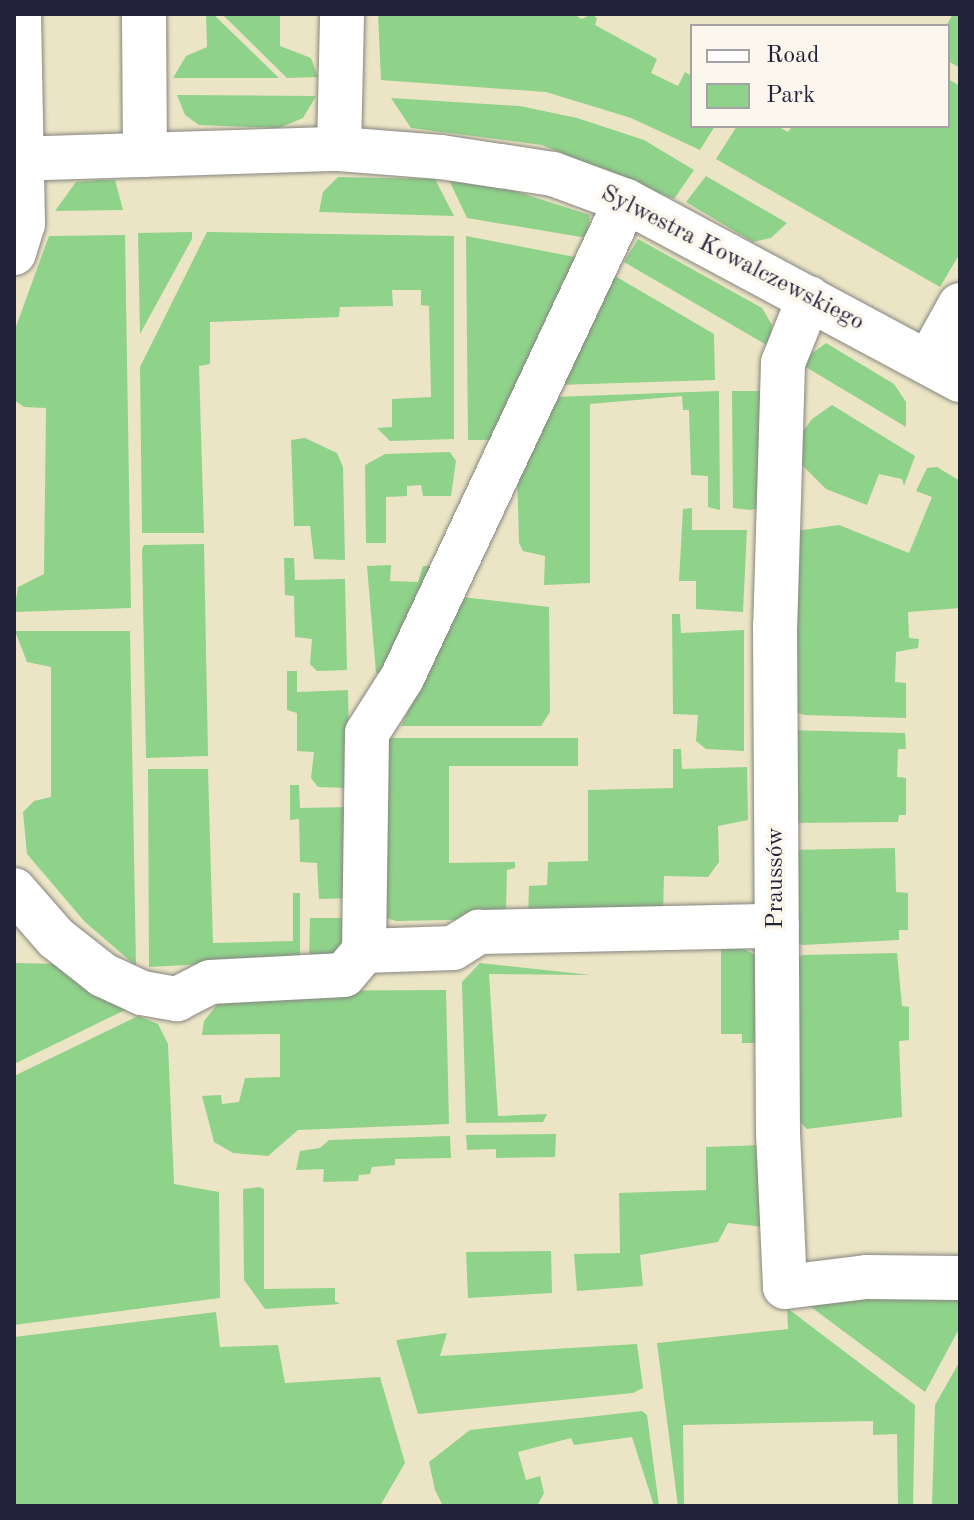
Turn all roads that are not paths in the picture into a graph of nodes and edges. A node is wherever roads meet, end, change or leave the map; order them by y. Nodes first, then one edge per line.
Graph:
1 (19, 14) edge
2 (144, 14) edge
3 (342, 14) edge
4 (339, 149) junction
5 (145, 155) junction
6 (16, 159) edge
7 (626, 201) junction
8 (14, 253) edge
9 (809, 298) junction
10 (960, 305) edge
11 (944, 370) edge
12 (14, 890) edge
13 (777, 926) junction
14 (364, 951) junction
15 (960, 1278) edge

1 - 6 street
2 - 5 street
3 - 4 street
4 - 5 street, Sylwestra Kowalczewskiego
4 - 7 street, Sylwestra Kowalczewskiego
5 - 6 street, Sylwestra Kowalczewskiego
6 - 8 street
7 - 9 street, Sylwestra Kowalczewskiego
7 - 14 street
9 - 11 street, Sylwestra Kowalczewskiego
9 - 13 street, Praussów
10 - 11 street
12 - 14 street
13 - 14 street
13 - 15 street, Praussów

